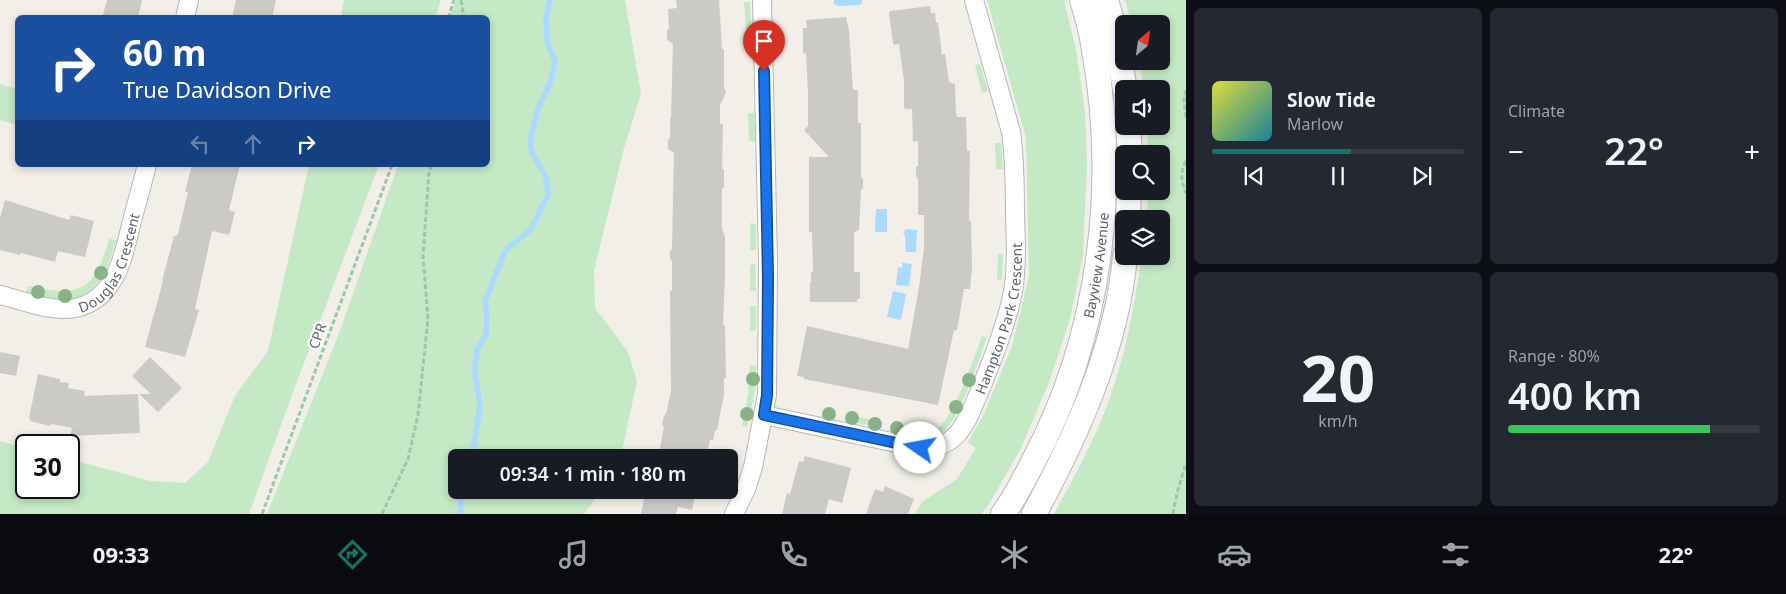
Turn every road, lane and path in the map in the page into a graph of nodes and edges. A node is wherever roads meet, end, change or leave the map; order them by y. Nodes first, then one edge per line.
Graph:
1 (189, 0) edge
2 (454, 0) edge
3 (461, 0) edge
4 (762, 0) edge
5 (974, 0) edge
6 (1082, 0) edge
7 (1106, 0) edge
8 (186, 15) edge
9 (449, 15) edge
10 (464, 15) edge
11 (1123, 80) edge
12 (1186, 90) edge
13 (1186, 117) edge
14 (1186, 161) edge
15 (146, 167) edge
16 (391, 167) edge
17 (431, 167) edge
18 (1186, 193) edge
19 (1124, 265) edge
20 (0, 295) edge
21 (764, 415) junction
22 (1186, 463) edge
23 (262, 514) edge
24 (382, 514) edge
25 (734, 514) edge
26 (1003, 514) edge
27 (1034, 514) edge
28 (1173, 514) edge

1 - 8 street
2 - 9 path
3 - 10 path
4 - 21 street
5 - 21 street, Hampton Park Crescent
6 - 26 main road, Bayview Avenue
7 - 11 main road
12 - 13 path
14 - 18 path
15 - 20 street, Douglas Crescent
16 - 23 path, CPR
17 - 24 path
19 - 27 main road, Bayview Avenue
21 - 25 street
22 - 28 path

